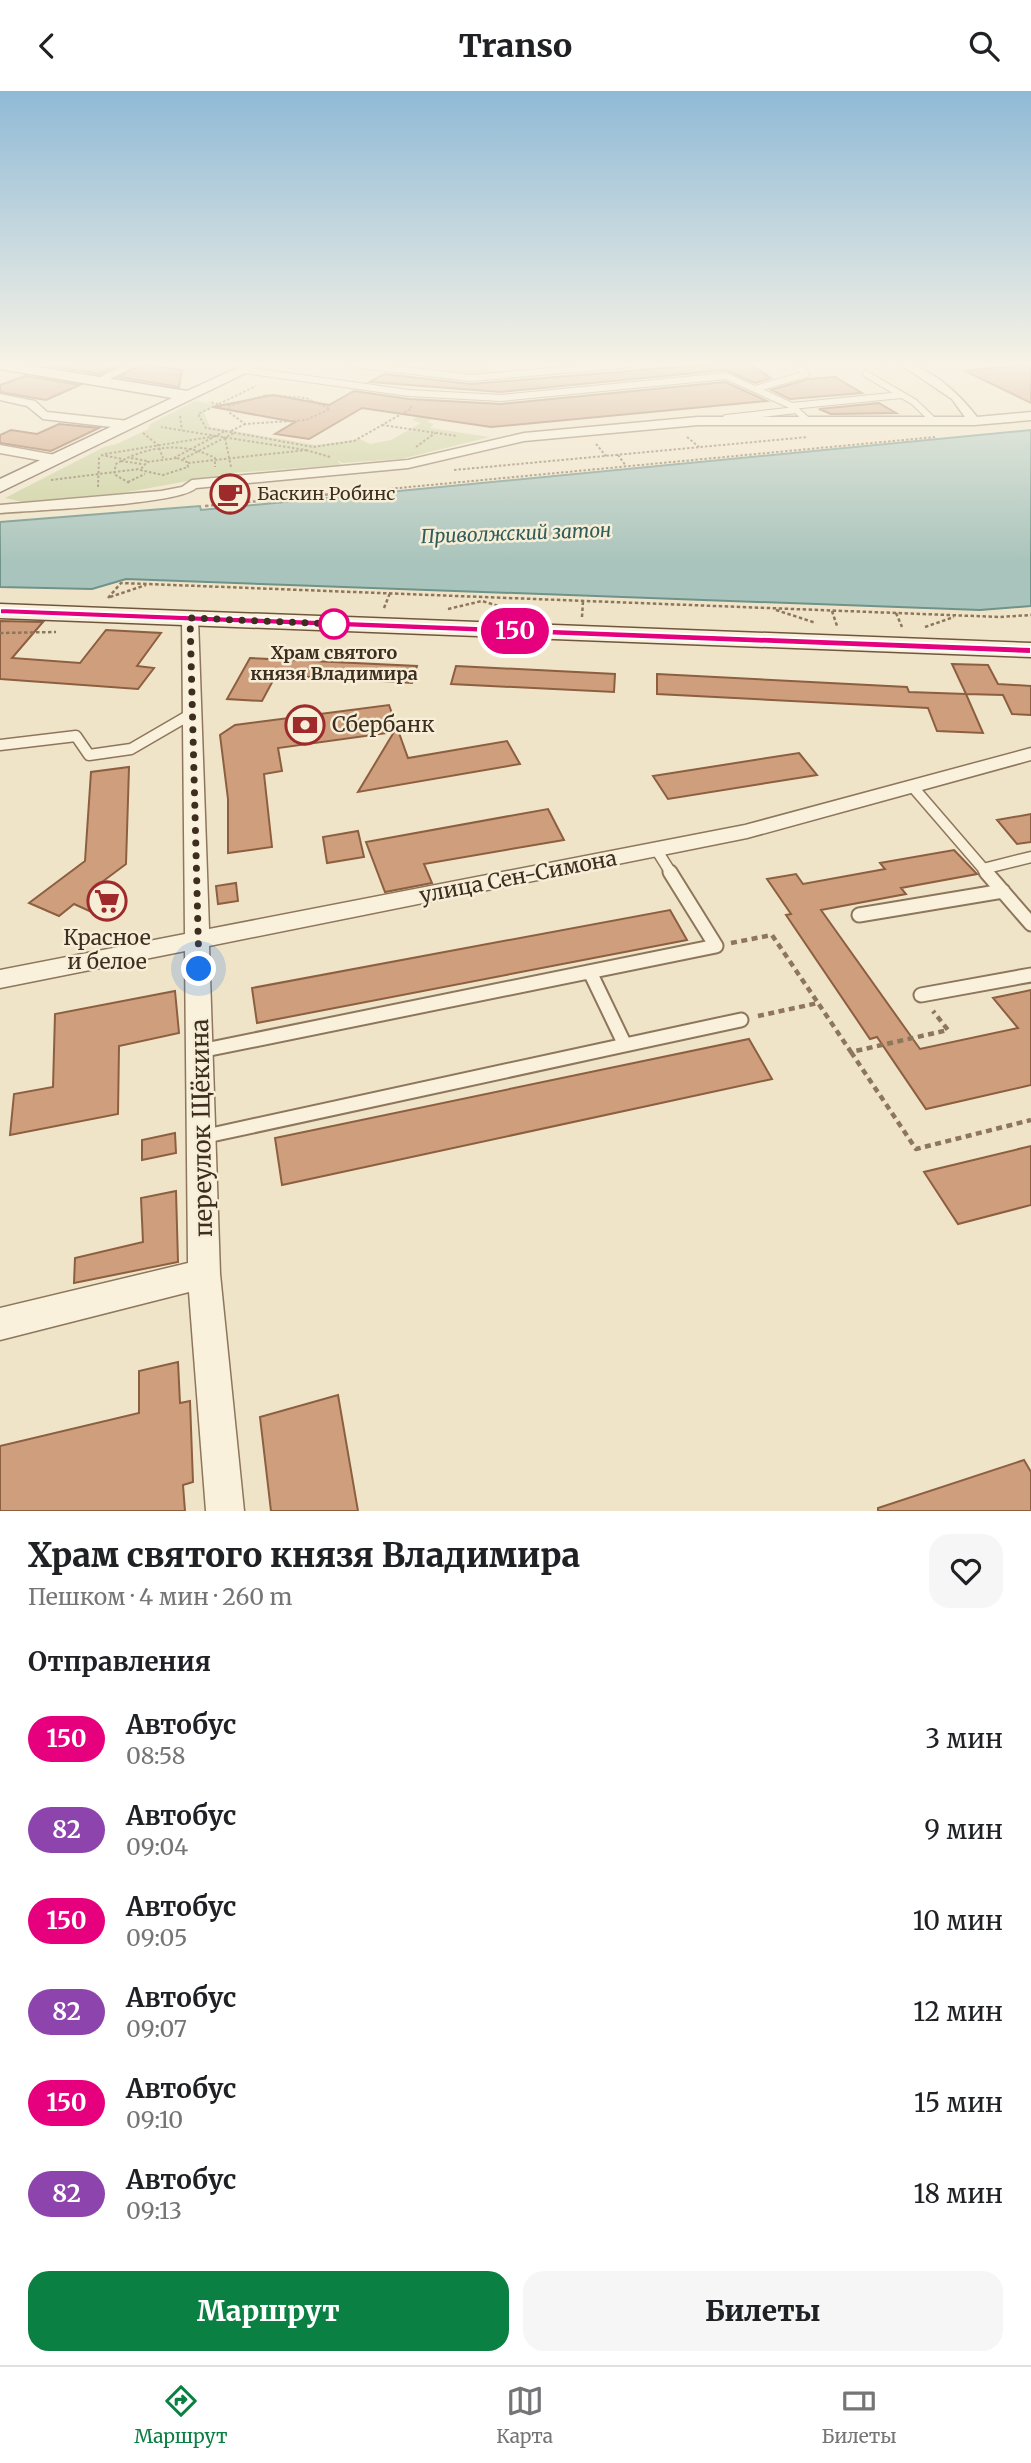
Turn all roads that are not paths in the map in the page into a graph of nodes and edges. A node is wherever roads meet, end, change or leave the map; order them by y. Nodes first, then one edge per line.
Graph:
1 (133, 430) edge
2 (597, 430) edge
3 (0, 449) edge
4 (62, 465) junction
5 (0, 486) edge
6 (0, 509) edge
7 (0, 611) edge
8 (190, 618) junction
9 (1031, 650) edge
10 (193, 713) junction
11 (0, 745) edge
12 (1031, 754) edge
13 (912, 786) junction
14 (656, 849) junction
15 (1031, 857) edge
16 (983, 869) junction
17 (1003, 891) junction
18 (859, 915) dead end
19 (1031, 924) edge
20 (199, 941) junction
21 (590, 972) junction
22 (1031, 975) edge
23 (0, 979) edge
24 (921, 995) road end
25 (741, 1020) road end
26 (625, 1045) junction
27 (200, 1051) junction
28 (202, 1137) junction
29 (204, 1274) junction
30 (0, 1324) edge
31 (225, 1511) edge

1 - 4 main road
2 - 6 street
3 - 4 street
4 - 5 main road
7 - 8 main road
8 - 9 main road
8 - 10 street, переулок Щёкина
10 - 11 lane
10 - 20 street, переулок Щёкина
12 - 13 street, улица Сен-Симона
13 - 14 street, улица Сен-Симона
13 - 16 lane
14 - 20 street, улица Сен-Симона
14 - 21 lane
15 - 16 lane
16 - 17 lane
17 - 18 lane
17 - 19 lane
20 - 23 street, улица Сен-Симона
20 - 27 street, переулок Щёкина
21 - 26 lane
21 - 27 lane
22 - 24 lane
25 - 26 lane
26 - 28 lane
27 - 28 street, переулок Щёкина
28 - 29 street, переулок Щёкина
29 - 30 street
29 - 31 street, переулок Щёкина

